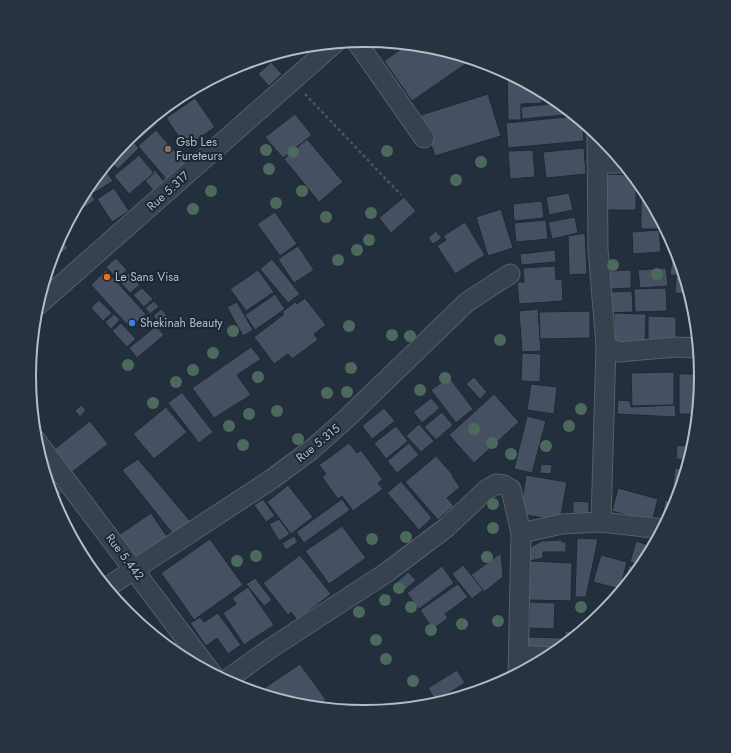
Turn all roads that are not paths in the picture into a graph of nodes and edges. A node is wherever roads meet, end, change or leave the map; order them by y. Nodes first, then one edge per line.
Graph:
1 (360, 47) edge
2 (328, 49) edge
3 (424, 138) dead end
4 (597, 143) edge
5 (597, 163) junction
6 (616, 163) edge
7 (510, 274) dead end
8 (45, 299) edge
9 (606, 346) junction
10 (693, 348) edge
11 (44, 451) edge
12 (602, 522) junction
13 (657, 529) edge
14 (521, 533) junction
15 (134, 569) junction
16 (111, 585) edge
17 (519, 655) junction
18 (539, 656) edge
19 (205, 664) edge
20 (518, 668) edge
21 (230, 677) edge

1 - 3 street
2 - 8 street, Rue 5.317
4 - 5 street
5 - 6 street
5 - 9 street
7 - 15 street, Rue 5.315
9 - 10 street
9 - 12 street
11 - 15 street, Rue 5.442
12 - 13 street
12 - 14 street
14 - 17 street
14 - 21 street
15 - 16 street, Rue 5.315
15 - 19 street, Rue 5.442
17 - 18 street
17 - 20 street

